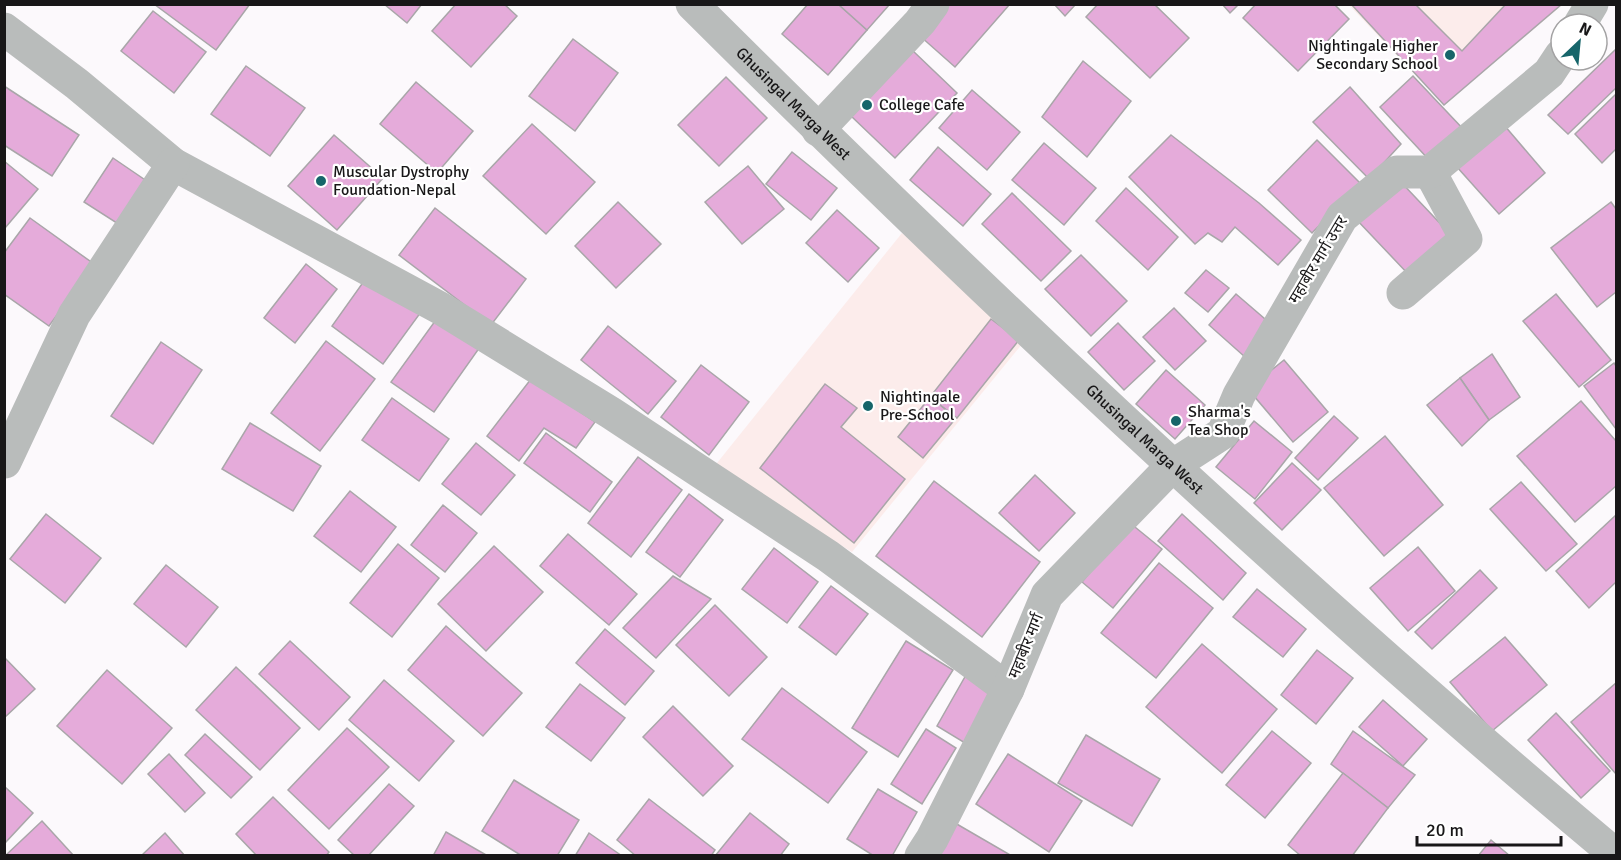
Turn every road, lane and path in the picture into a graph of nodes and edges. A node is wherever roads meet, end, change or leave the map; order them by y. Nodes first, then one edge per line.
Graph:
1 (692, 4) edge
2 (933, 4) edge
3 (4, 29) edge
4 (1550, 72) edge
5 (818, 130) junction
6 (173, 165) junction
7 (1430, 172) junction
8 (1403, 293) dead end
9 (5, 462) edge
10 (1172, 466) junction
11 (1008, 689) junction
12 (921, 855) edge
13 (1617, 855) edge

1 - 5 street, Ghusingal Marga West
2 - 5 street
3 - 6 street
4 - 7 street
5 - 10 street, Ghusingal Marga West
6 - 9 street
6 - 11 street
7 - 8 street
7 - 10 street, महाबीर मार्ग उत्तर
10 - 11 street, महाबीर मार्ग
10 - 13 street, Ghusingal Marga West
11 - 12 street, महाबीर मार्ग

